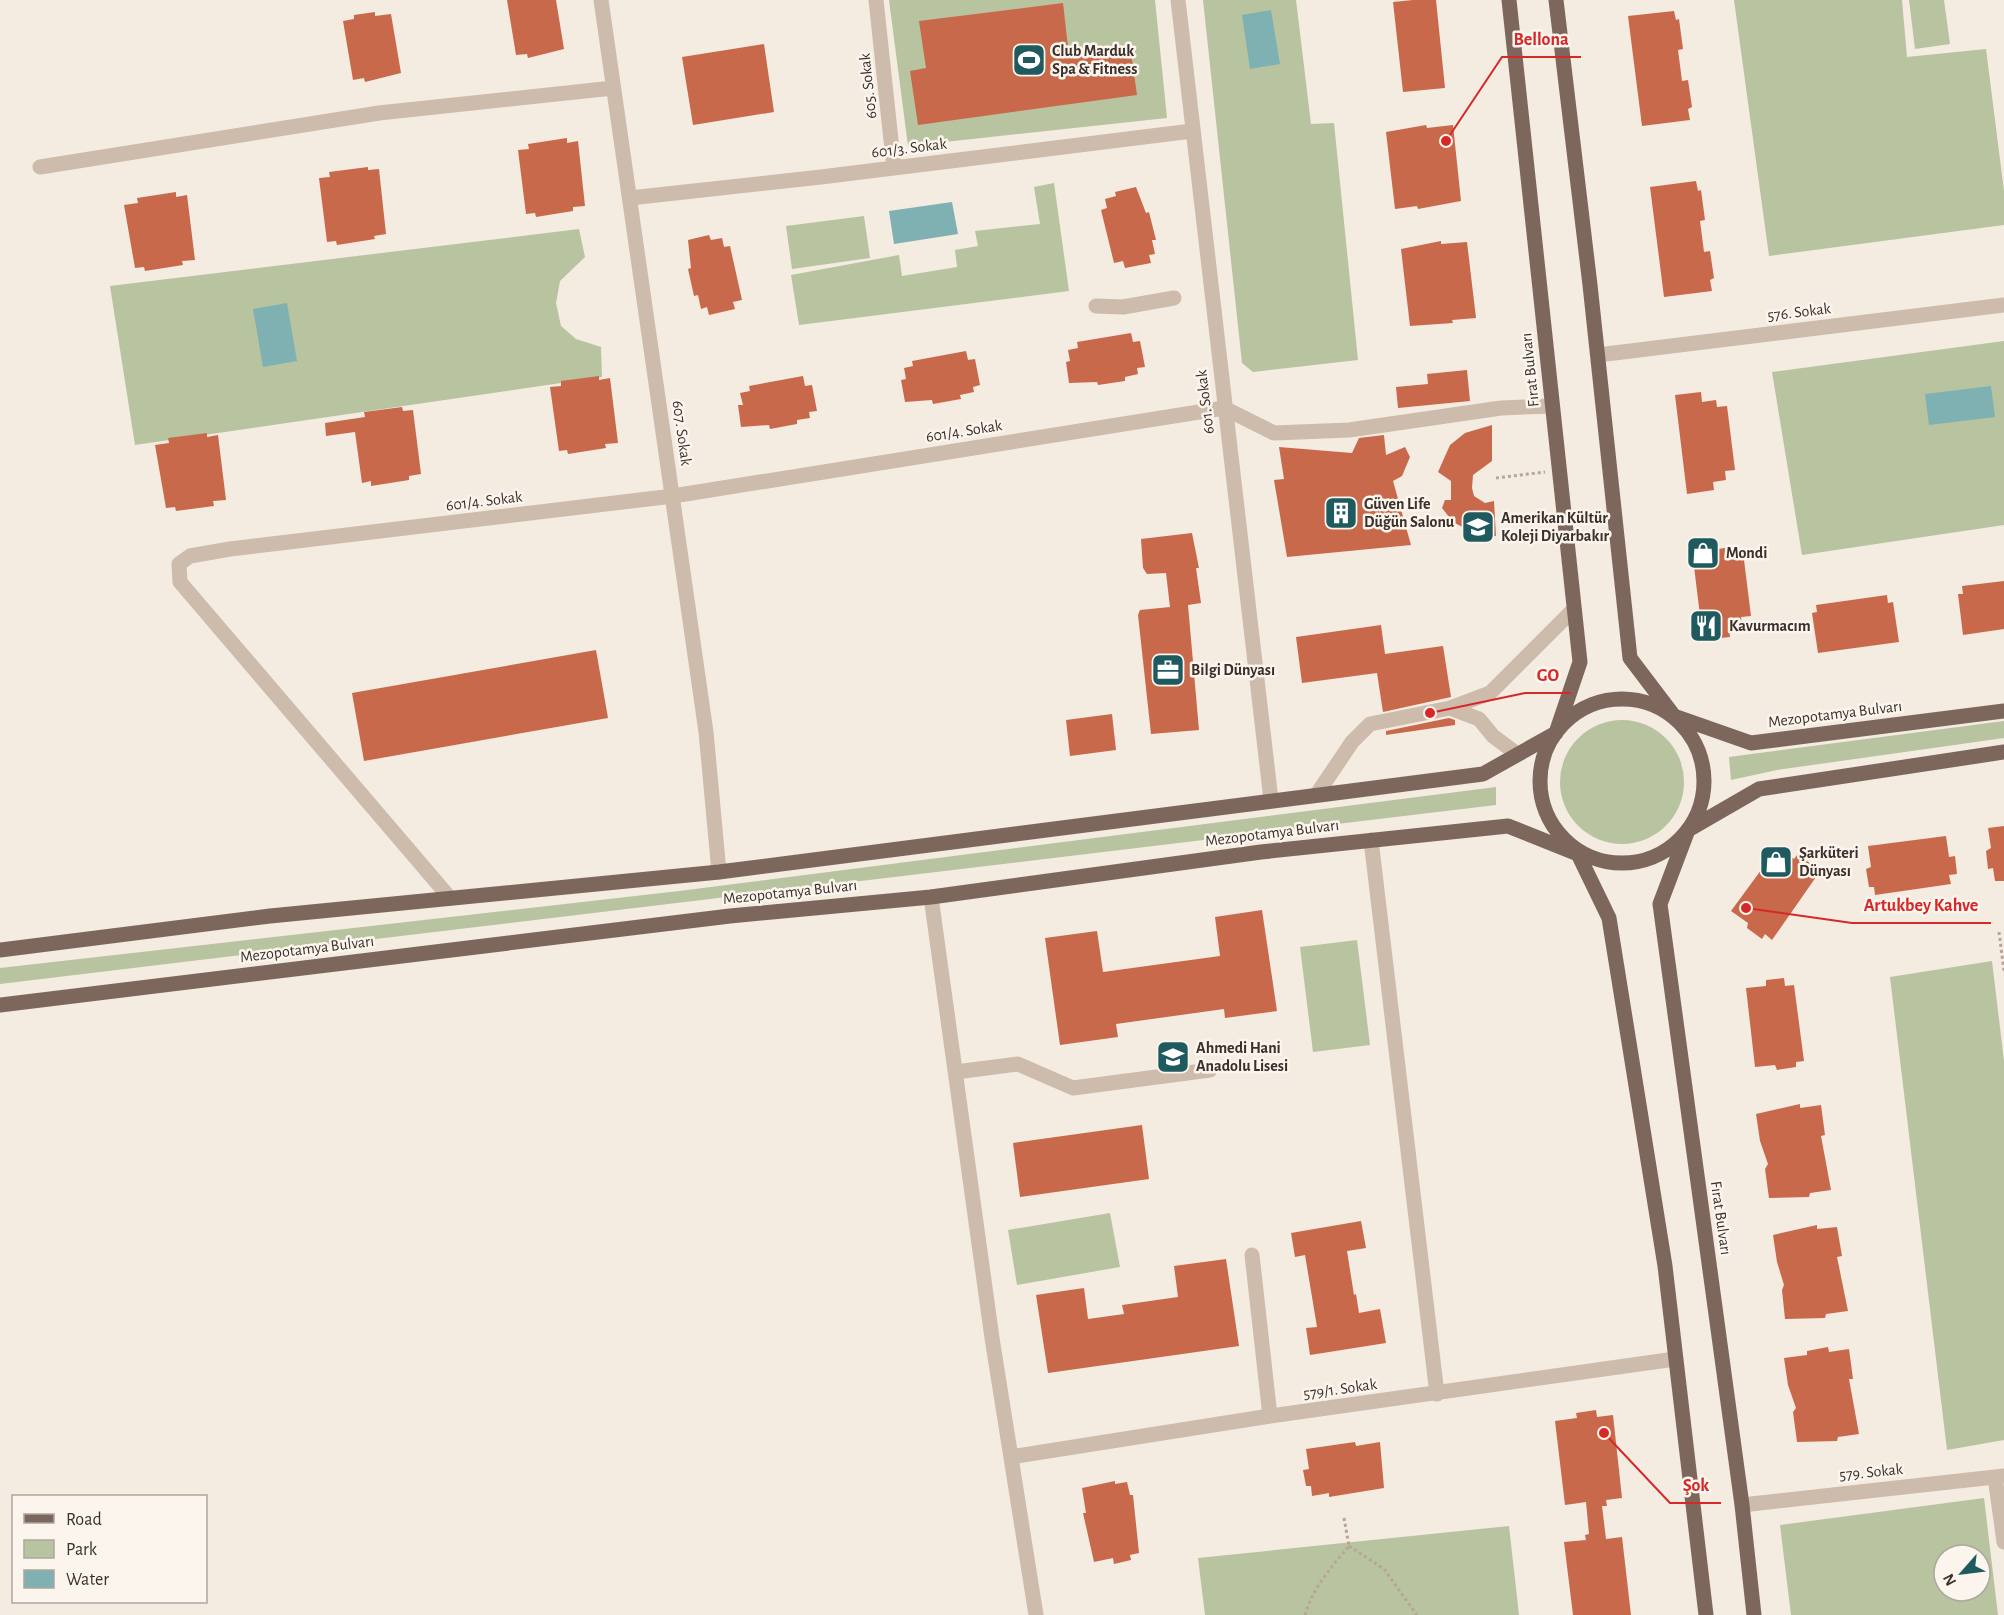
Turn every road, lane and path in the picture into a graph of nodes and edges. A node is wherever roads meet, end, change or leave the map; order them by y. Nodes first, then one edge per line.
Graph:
1 (601, 0) edge
2 (876, 0) edge
3 (1178, 0) edge
4 (1509, 0) edge
5 (1556, 0) edge
6 (613, 88) junction
7 (1192, 131) junction
8 (40, 167) dead end
9 (894, 168) junction
10 (630, 198) junction
11 (1174, 298) dead end
12 (2004, 305) edge
13 (1096, 306) dead end
14 (1598, 355) junction
15 (1552, 406) junction
16 (1224, 408) junction
17 (1559, 470) junction
18 (1496, 478) dead end
19 (672, 496) junction
20 (1574, 609) junction
21 (1450, 708) junction
22 (2004, 711) edge
23 (1674, 716) junction
24 (1556, 733) junction
25 (2004, 752) edge
26 (1517, 754) junction
27 (1317, 794) junction
28 (1271, 800) junction
29 (1688, 830) junction
30 (1371, 840) junction
31 (1578, 854) junction
32 (718, 872) junction
33 (931, 897) junction
34 (450, 898) junction
35 (1999, 932) dead end
36 (0, 950) edge
37 (2004, 971) edge
38 (0, 1005) edge
39 (1210, 1070) dead end
40 (956, 1072) junction
41 (1252, 1255) dead end
42 (1675, 1359) junction
43 (1437, 1394) junction
44 (1270, 1416) junction
45 (1011, 1457) junction
46 (2000, 1476) edge
47 (1742, 1505) junction
48 (1344, 1518) dead end
49 (2004, 1542) edge
50 (1348, 1546) junction
51 (1036, 1615) edge
52 (1305, 1615) edge
53 (1417, 1615) edge
54 (1706, 1615) edge
55 (1754, 1615) edge

1 - 6 street, 607. Sokak
2 - 9 street, 605. Sokak
3 - 7 street, 601. Sokak
4 - 15 main road, Fırat Bulvarı
5 - 14 main road
6 - 8 street
6 - 10 street, 607. Sokak
7 - 9 street, 601/3. Sokak
7 - 16 street, 601. Sokak
9 - 10 street, 601/3. Sokak
10 - 19 street, 607. Sokak
11 - 13 street
12 - 14 street, 576. Sokak
14 - 23 main road
15 - 16 street
15 - 17 main road, Fırat Bulvarı
16 - 19 street, 601/4. Sokak
16 - 28 street, 601. Sokak
17 - 18 path
17 - 20 main road, Fırat Bulvarı
19 - 32 street, 607. Sokak
19 - 34 street, 601/4. Sokak
20 - 21 street
20 - 24 main road, Fırat Bulvarı
21 - 26 street
21 - 27 street
22 - 23 main road, Mezopotamya Bulvarı
23 - 24 main road
23 - 29 main road
24 - 26 main road, Mezopotamya Bulvarı
24 - 31 main road
25 - 29 main road
26 - 27 main road, Mezopotamya Bulvarı
27 - 28 main road, Mezopotamya Bulvarı
28 - 32 main road, Mezopotamya Bulvarı
29 - 31 main road
29 - 47 main road, Fırat Bulvarı
30 - 31 main road, Mezopotamya Bulvarı
30 - 33 main road, Mezopotamya Bulvarı
30 - 43 street
31 - 42 main road
32 - 34 main road, Mezopotamya Bulvarı
33 - 38 main road, Mezopotamya Bulvarı
33 - 40 street
34 - 36 main road, Mezopotamya Bulvarı
35 - 37 path
39 - 40 street
40 - 45 street
41 - 44 street
42 - 43 street, 579/1. Sokak
42 - 54 main road
43 - 44 street, 579/1. Sokak
44 - 45 street, 579/1. Sokak
45 - 51 street
46 - 47 street, 579. Sokak
46 - 49 street
47 - 55 main road, Fırat Bulvarı
48 - 50 path
50 - 52 path
50 - 53 path

